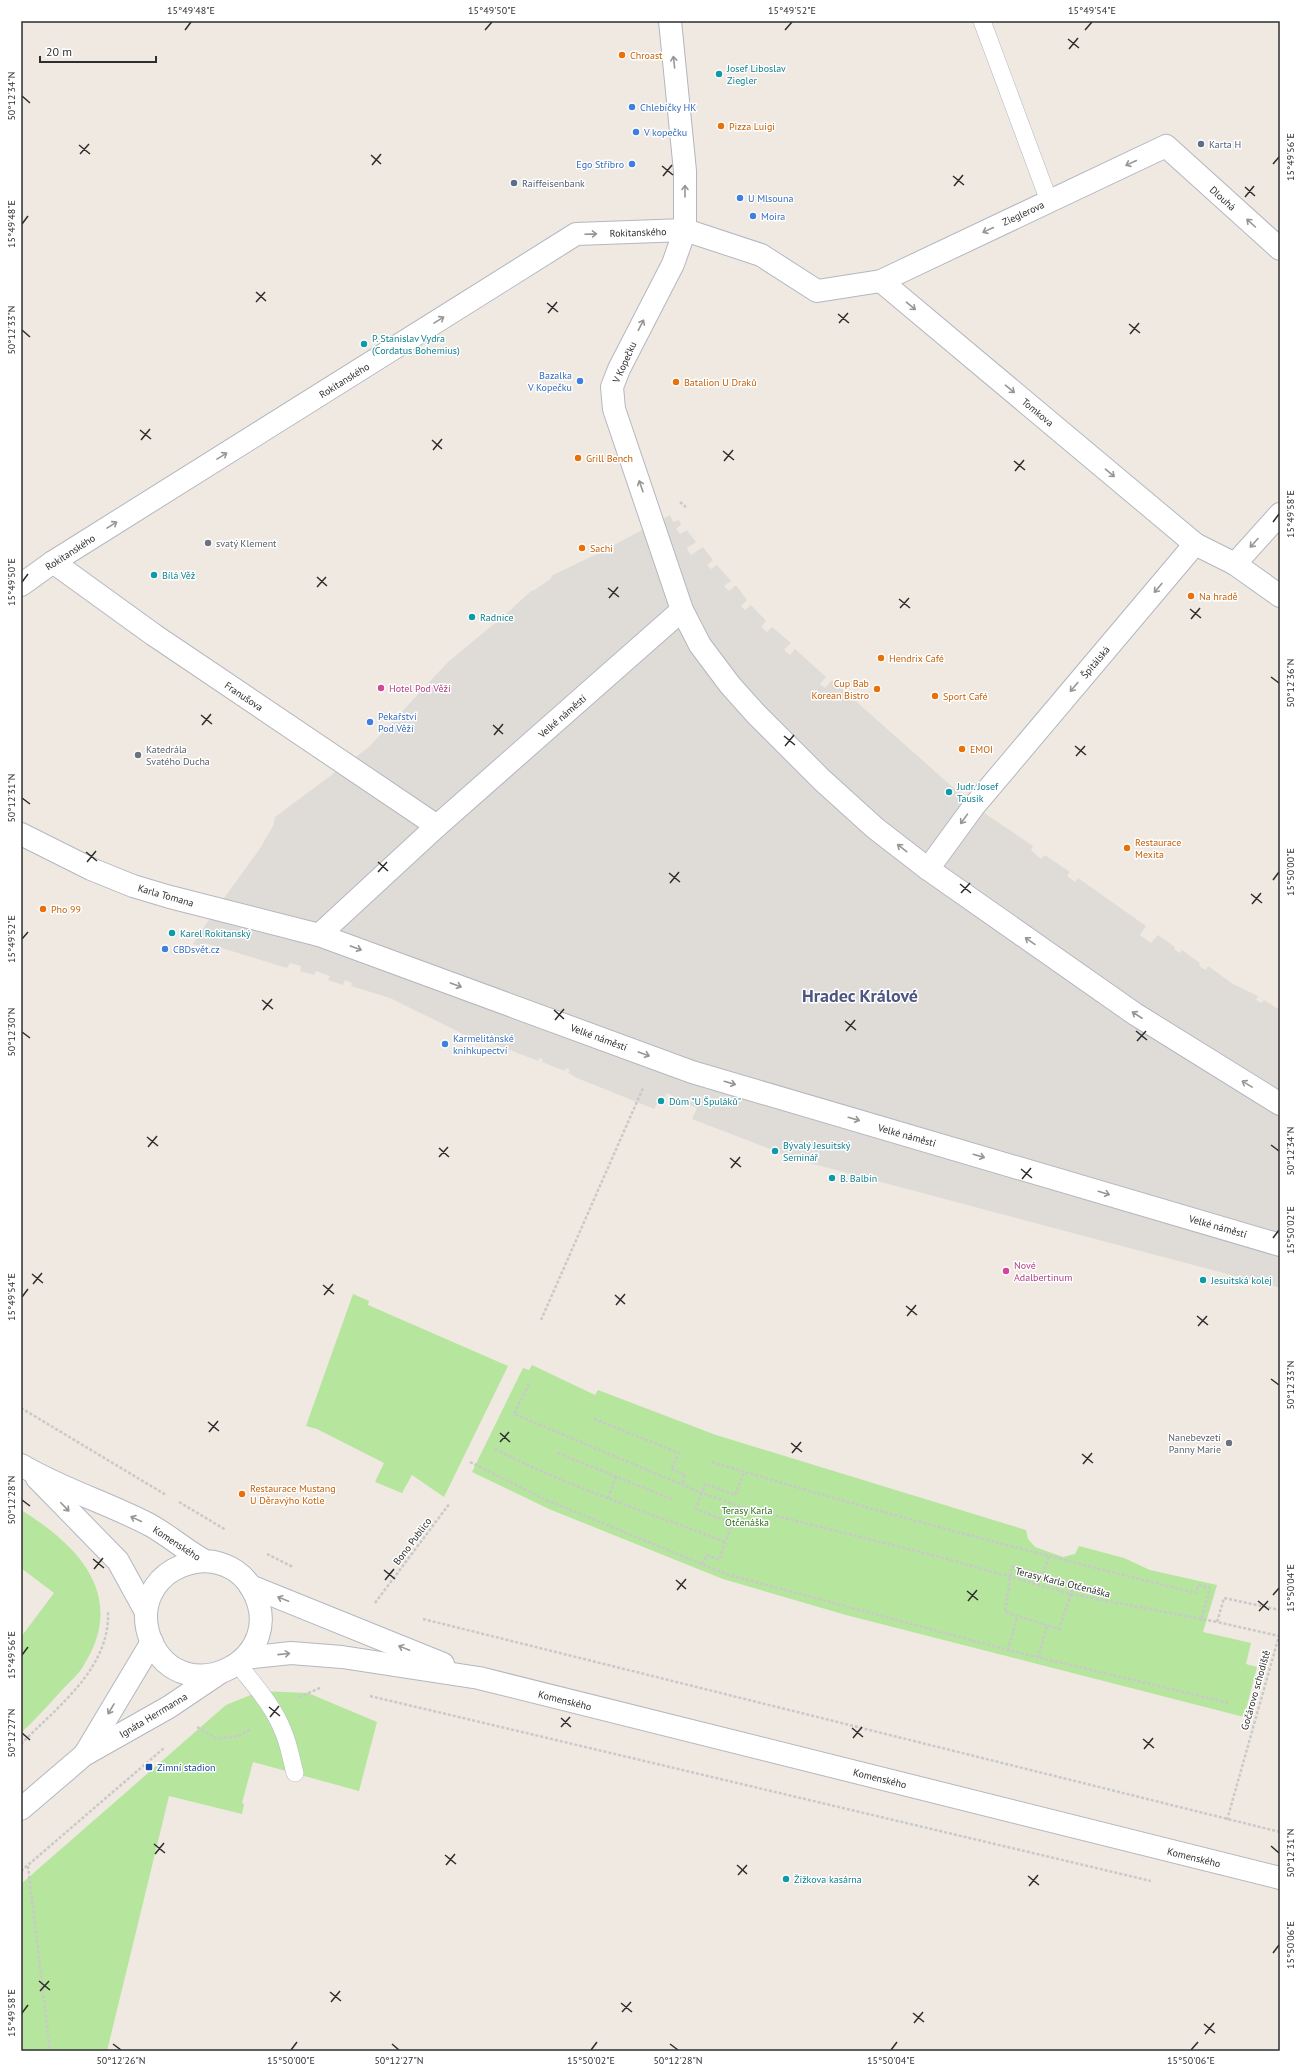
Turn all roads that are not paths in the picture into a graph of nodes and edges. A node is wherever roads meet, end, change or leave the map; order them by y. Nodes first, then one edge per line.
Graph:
1 (670, 21) edge
2 (982, 21) edge
3 (1166, 146) joint
4 (1049, 201) junction
5 (685, 230) junction
6 (1280, 249) edge
7 (881, 281) junction
8 (1280, 514) edge
9 (1195, 544) junction
10 (53, 562) junction
11 (1235, 564) junction
12 (21, 585) edge
13 (1280, 596) edge
14 (682, 610) junction
15 (437, 826) junction
16 (21, 834) edge
17 (928, 869) junction
18 (319, 935) junction
19 (1280, 1104) edge
20 (1280, 1245) edge
21 (24, 1467) edge
22 (204, 1561) junction
23 (250, 1586) junction
24 (146, 1612) junction
25 (152, 1642) junction
26 (235, 1665) junction
27 (479, 1678) junction
28 (84, 1755) junction
29 (295, 1773) dead end
30 (21, 1808) edge
31 (1280, 1878) edge

5 -> 1 street, V Kopečku
2 - 4 lane
3 -> 4 street, Zieglerova
6 -> 3 street, Dlouhá
4 -> 7 street, Zieglerova
5 - 7 street
10 -> 5 street, Rokitanského
14 -> 5 street, V Kopečku
7 -> 9 street, Tomkova
8 -> 11 street
9 - 11 street
9 -> 17 street, Špitálská
10 - 12 street, Rokitanského
10 - 15 street, Franušova
11 - 13 street
14 - 15 street, Velké náměstí
17 -> 14 street
15 - 18 street, Velké náměstí
16 - 18 street, Karla Tomana
19 -> 17 street
18 -> 20 street, Velké náměstí
22 -> 21 street, Komenského
21 -> 24 street, Komenského
22 - 23 street, Komenského
22 - 24 street
23 - 26 street
27 -> 23 street, Komenského
24 - 25 street
25 - 26 street
25 -> 28 street, Ignáta Herrmanna
26 -> 27 street, Komenského
26 - 28 street, Ignáta Herrmanna
26 - 29 lane
27 - 31 street, Komenského
28 - 30 street, Ignáta Herrmanna

